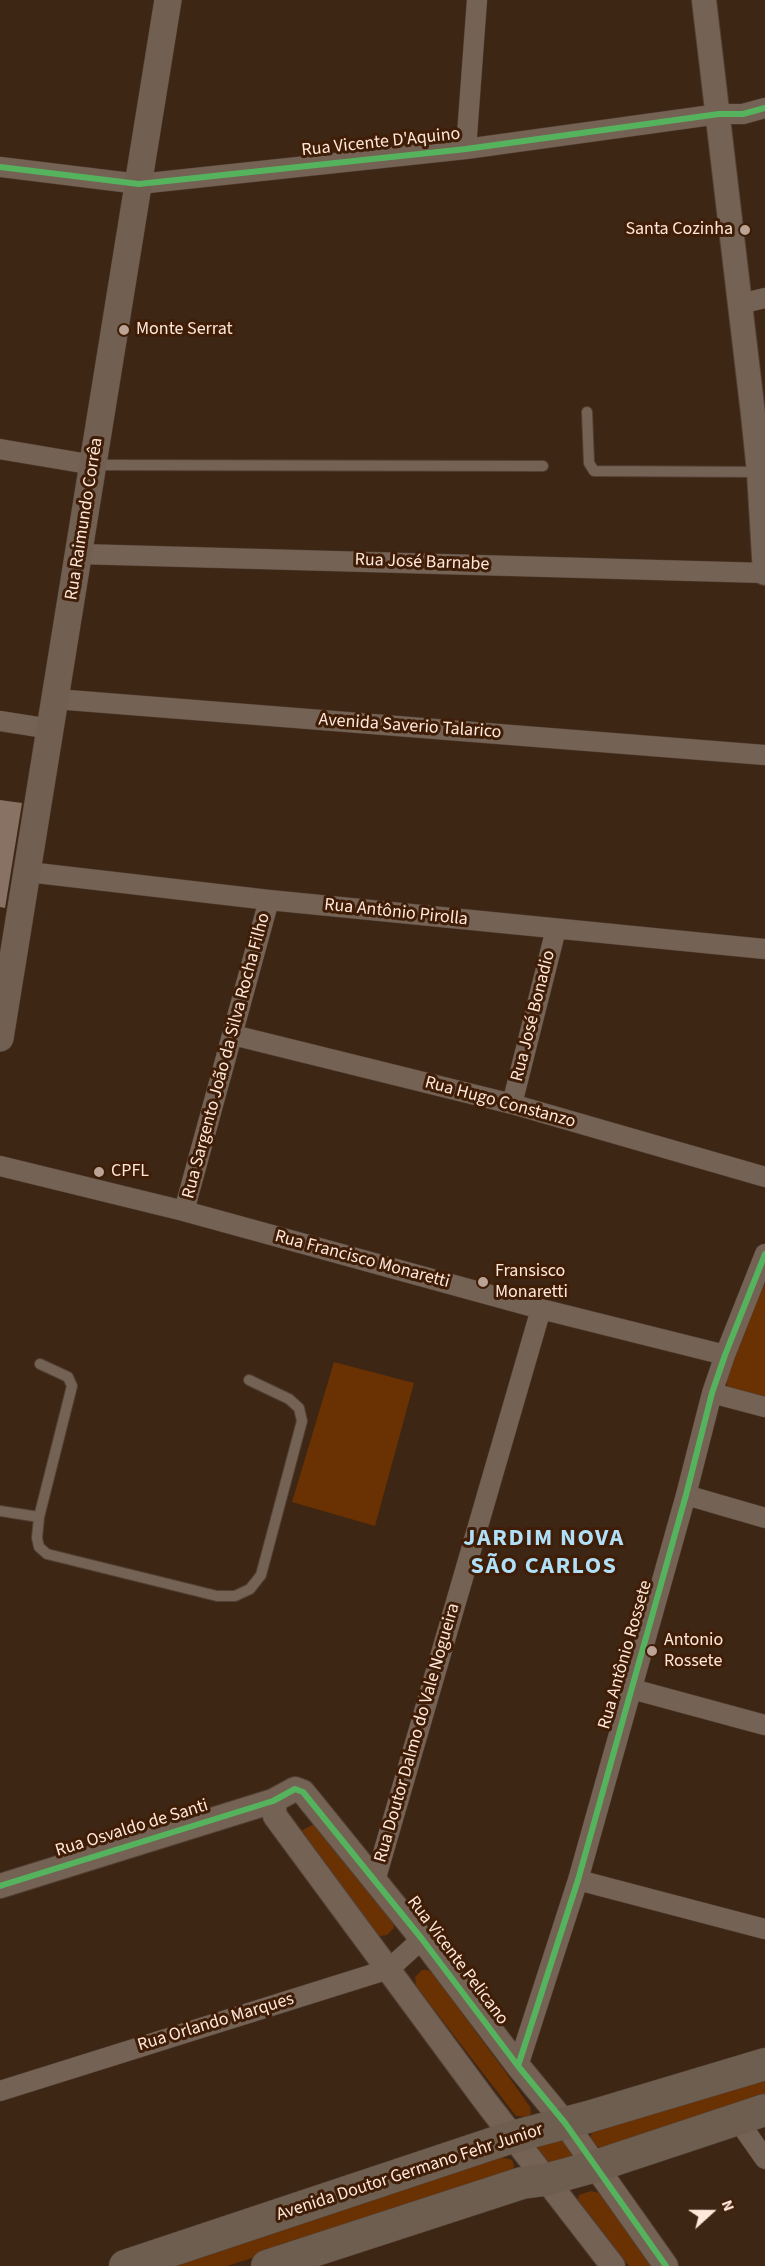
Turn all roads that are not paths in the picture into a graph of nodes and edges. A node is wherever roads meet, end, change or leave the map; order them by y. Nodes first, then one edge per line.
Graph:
1 (168, 0) edge
2 (477, 0) edge
3 (705, 0) edge
4 (765, 108) edge
5 (719, 114) junction
6 (466, 148) junction
7 (0, 167) edge
8 (139, 184) junction
9 (765, 298) edge
10 (740, 304) junction
11 (587, 412) dead end
12 (759, 414) edge
13 (0, 449) edge
14 (94, 465) junction
15 (543, 466) dead end
16 (759, 472) junction
17 (79, 554) junction
18 (765, 573) edge
19 (55, 699) junction
20 (0, 721) edge
21 (51, 729) junction
22 (765, 755) edge
23 (28, 872) junction
24 (269, 900) junction
25 (556, 928) junction
26 (765, 949) edge
27 (3, 998) edge
28 (233, 1035) junction
29 (0, 1038) edge
30 (512, 1104) junction
31 (0, 1166) edge
32 (765, 1177) edge
33 (184, 1211) junction
34 (765, 1254) edge
35 (541, 1309) junction
36 (725, 1355) junction
37 (40, 1364) dead end
38 (249, 1380) dead end
39 (712, 1393) junction
40 (765, 1407) edge
41 (686, 1495) junction
42 (0, 1511) edge
43 (39, 1517) junction
44 (765, 1518) edge
45 (632, 1689) junction
46 (765, 1725) edge
47 (273, 1801) junction
48 (578, 1880) junction
49 (375, 1881) junction
50 (0, 1886) edge
51 (765, 1929) edge
52 (422, 1939) junction
53 (389, 1969) junction
54 (765, 2064) edge
55 (518, 2066) junction
56 (0, 2091) edge
57 (751, 2114) edge
58 (565, 2123) junction
59 (512, 2137) junction
60 (765, 2159) edge
61 (596, 2166) junction
62 (545, 2180) junction
63 (125, 2266) edge
64 (267, 2266) edge
65 (613, 2266) edge
66 (666, 2266) edge

1 - 8 main road, Rua Raimundo Corrêa
2 - 6 street
3 - 5 street
4 - 5 street, Rua Vicente D'Aquino
5 - 6 street, Rua Vicente D'Aquino
5 - 10 street
6 - 8 street, Rua Vicente D'Aquino
7 - 8 street, Rua Vicente D'Aquino
8 - 14 main road, Rua Raimundo Corrêa
9 - 10 street
10 - 12 street
11 - 16 lane
12 - 16 street
13 - 14 street
14 - 15 lane
14 - 17 main road, Rua Raimundo Corrêa
16 - 18 street
17 - 18 street, Rua José Barnabe
17 - 19 main road, Rua Raimundo Corrêa
19 - 21 main road, Rua Raimundo Corrêa
19 - 22 street, Avenida Saverio Talarico
20 - 21 street
21 - 23 main road, Rua Raimundo Corrêa
23 - 24 street, Rua Antônio Pirolla
23 - 27 main road, Rua Raimundo Corrêa
24 - 25 street, Rua Antônio Pirolla
24 - 28 street, Rua Sargento João da Silva Rocha Filho
25 - 26 street, Rua Antônio Pirolla
25 - 30 street, Rua José Bonadio
27 - 29 main road, Rua Raimundo Corrêa
28 - 30 street, Rua Hugo Constanzo
28 - 33 street, Rua Sargento João da Silva Rocha Filho
30 - 32 street, Rua Hugo Constanzo
31 - 33 street, Rua Francisco Monaretti
33 - 35 street, Rua Francisco Monaretti
34 - 36 street, Rua Antônio Rossete
35 - 36 street, Rua Francisco Monaretti
35 - 49 street, Rua Doutor Dalmo do Vale Nogueira
36 - 39 street, Rua Antônio Rossete
37 - 43 lane
38 - 43 lane
39 - 40 street
39 - 41 street, Rua Antônio Rossete
41 - 44 street
41 - 45 street, Rua Antônio Rossete
42 - 43 lane
45 - 46 street
45 - 48 street, Rua Antônio Rossete
47 - 49 street, Rua Vicente Pelicano
47 - 50 street, Rua Osvaldo de Santi
47 - 53 street
48 - 51 street
48 - 55 street, Rua Antônio Rossete
49 - 52 street, Rua Vicente Pelicano
52 - 53 street, Rua Orlando Marques
52 - 55 street, Rua Vicente Pelicano
53 - 56 street, Rua Orlando Marques
53 - 59 street
54 - 58 main road, Avenida Doutor Germano Fehr Junior
55 - 58 street, Rua Vicente Pelicano
57 - 60 street
57 - 61 main road
58 - 59 main road, Avenida Doutor Germano Fehr Junior
58 - 61 street, Rua Vicente Pelicano
59 - 62 street
59 - 63 main road, Avenida Doutor Germano Fehr Junior
61 - 62 main road
61 - 66 street, Rua Vicente Pelicano
62 - 64 main road
62 - 65 street

